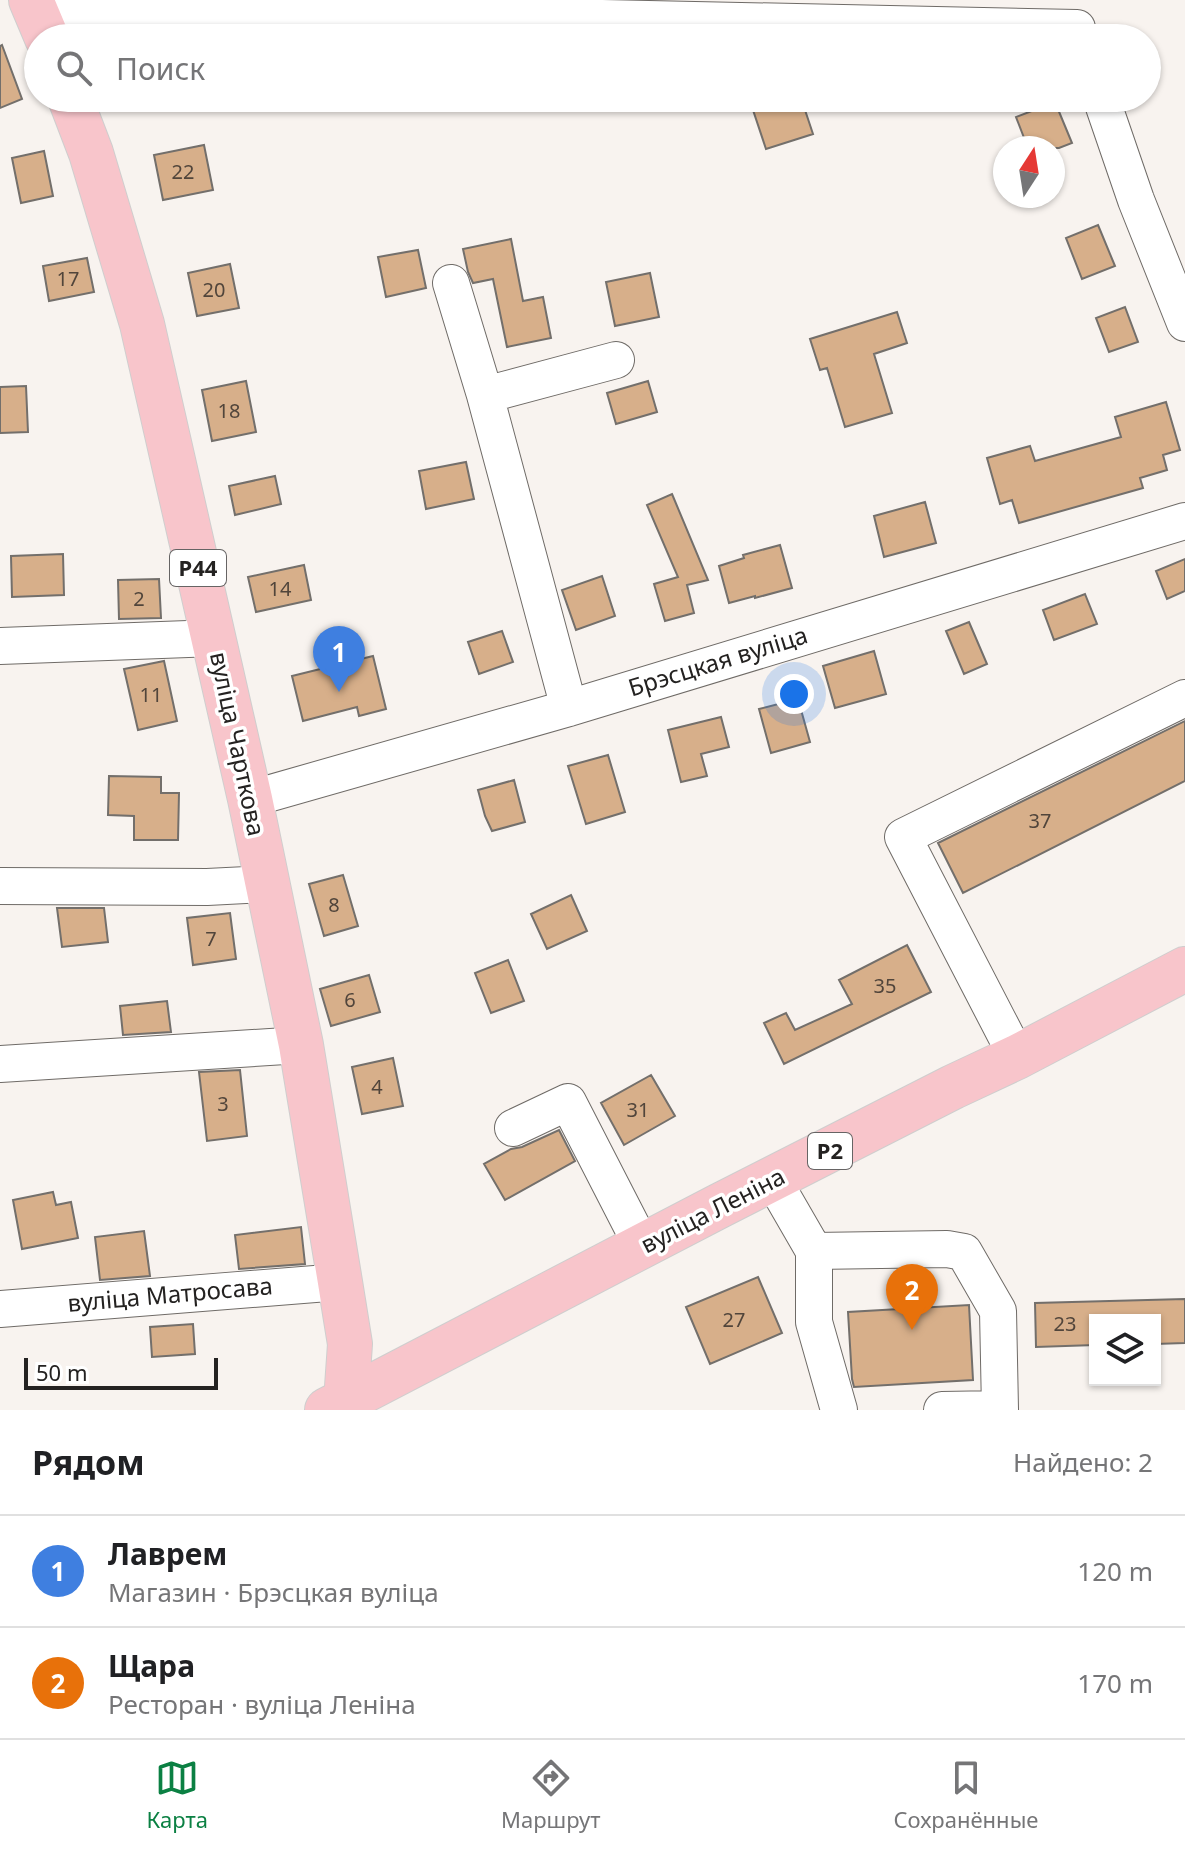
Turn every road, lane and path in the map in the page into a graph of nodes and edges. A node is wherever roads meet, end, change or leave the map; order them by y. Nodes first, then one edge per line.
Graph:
1 (39, 17) edge
2 (1076, 22) edge
3 (75, 112) edge
4 (1106, 112) edge
5 (451, 283) dead end
6 (1185, 323) edge
7 (616, 360) dead end
8 (485, 395) junction
9 (1185, 521) edge
10 (215, 638) junction
11 (0, 646) edge
12 (1185, 698) edge
13 (569, 708) junction
14 (250, 799) junction
15 (267, 884) junction
16 (0, 886) edge
17 (1185, 969) edge
18 (301, 1045) junction
19 (1017, 1057) junction
20 (0, 1064) edge
21 (513, 1128) dead end
22 (773, 1180) junction
23 (642, 1246) junction
24 (814, 1251) junction
25 (340, 1282) junction
26 (0, 1309) edge
27 (339, 1407) edge
28 (839, 1410) edge
29 (942, 1410) edge

1 - 2 street
3 - 10 main road, вуліца Чарткова / Р44
4 - 6 street
5 - 8 street
7 - 8 street
8 - 13 street
9 - 13 street, Брэсцкая вуліца
10 - 11 street
10 - 14 main road, вуліца Чарткова / Р44
12 - 19 street
13 - 14 street, Брэсцкая вуліца
14 - 15 main road, вуліца Чарткова / Р44
15 - 16 street
15 - 18 main road, вуліца Чарткова / Р44
17 - 19 main road, вуліца Леніна / Р2
18 - 20 street
18 - 25 main road, вуліца Чарткова / Р44
19 - 22 main road, вуліца Леніна / Р2
21 - 23 street
22 - 23 main road, вуліца Леніна / Р2
22 - 24 street
23 - 27 main road, вуліца Леніна / Р2
24 - 28 street
24 - 29 street
25 - 26 street, вуліца Матросава
25 - 27 main road, вуліца Чарткова / Р44

